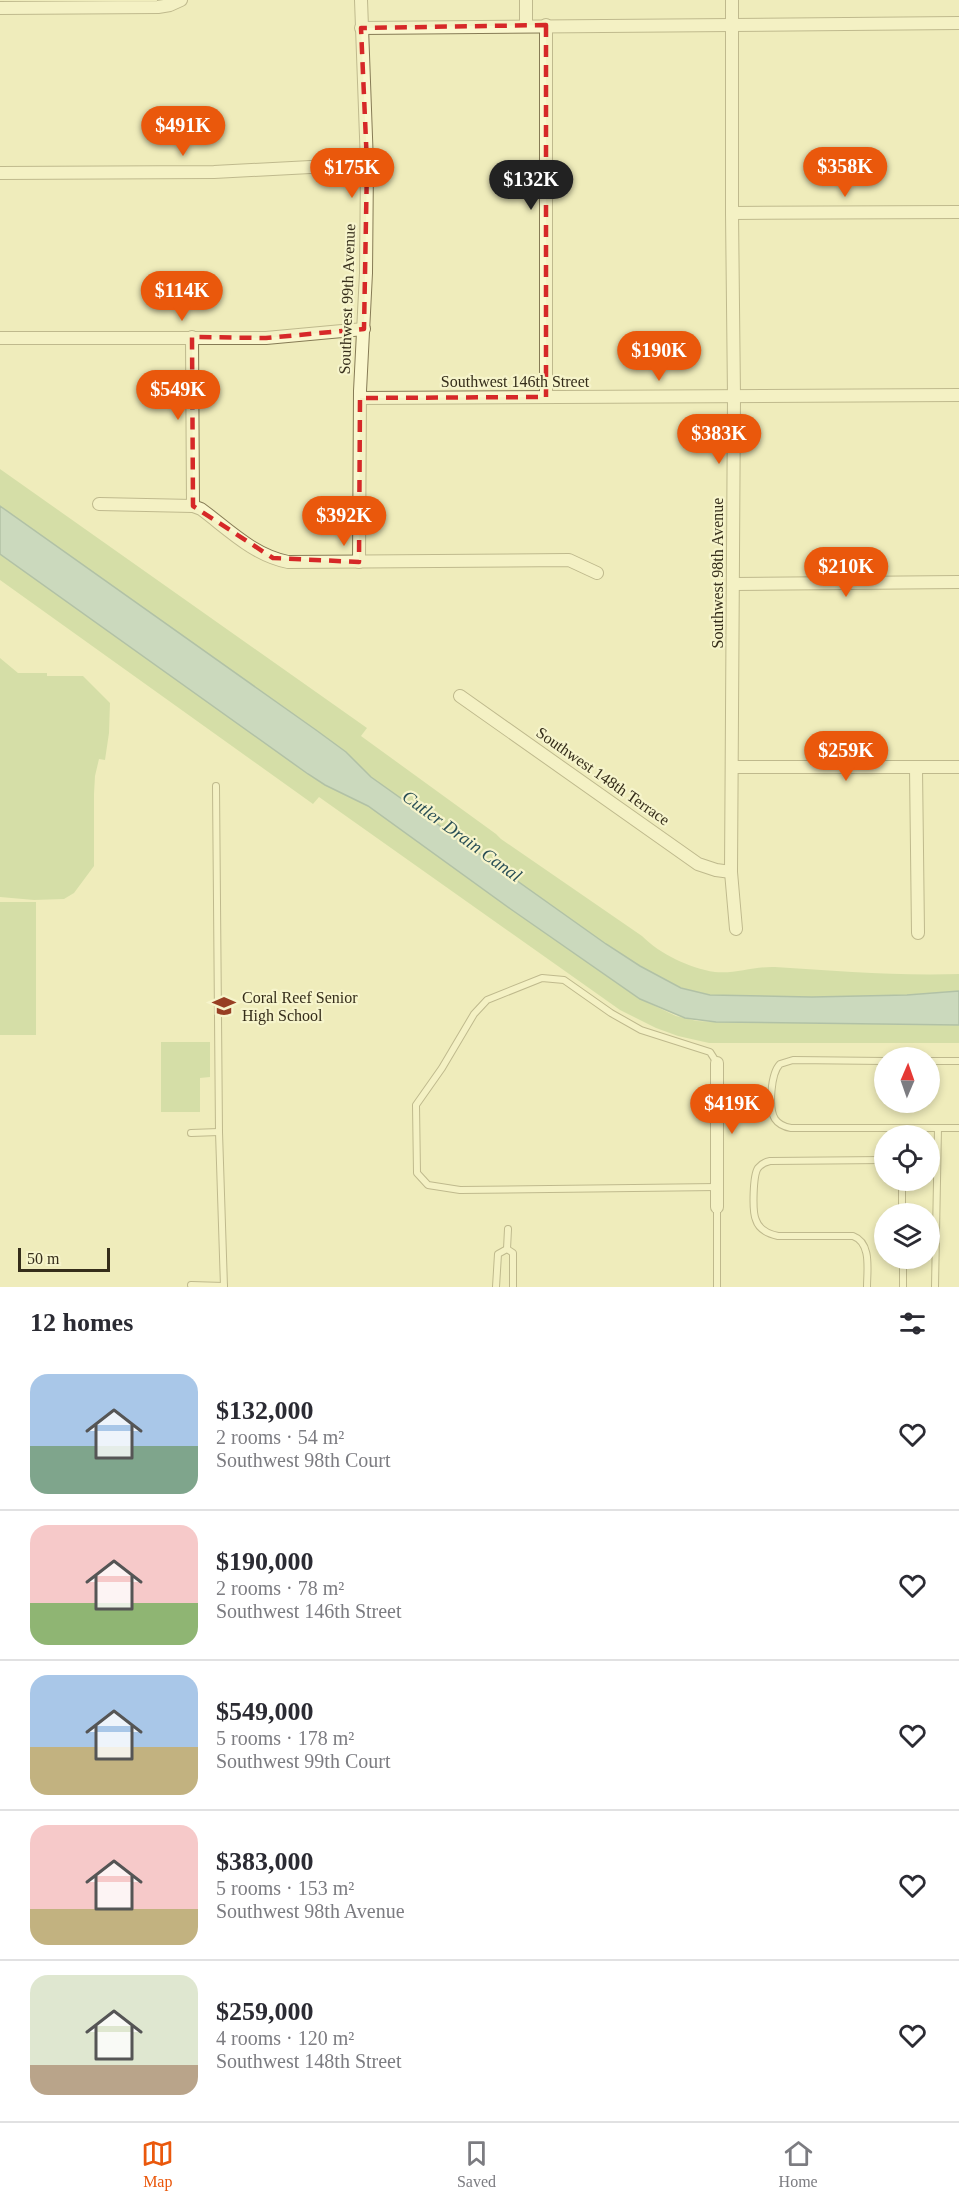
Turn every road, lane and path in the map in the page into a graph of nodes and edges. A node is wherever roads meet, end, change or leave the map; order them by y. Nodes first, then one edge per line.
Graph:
1 (182, 0) edge
2 (361, 0) edge
3 (526, 0) edge
4 (732, 0) edge
5 (0, 8) edge
6 (959, 23) edge
7 (526, 26) junction
8 (546, 26) junction
9 (732, 26) junction
10 (361, 28) junction
11 (367, 164) junction
12 (0, 173) edge
13 (959, 212) edge
14 (732, 213) junction
15 (364, 329) junction
16 (192, 337) junction
17 (0, 338) edge
18 (959, 395) edge
19 (546, 397) junction
20 (734, 397) junction
21 (360, 398) junction
22 (99, 504) dead end
23 (193, 506) junction
24 (359, 562) junction
25 (597, 573) dead end
26 (959, 582) edge
27 (734, 584) junction
28 (460, 696) dead end
29 (733, 767) junction
30 (959, 767) edge
31 (916, 768) junction
32 (216, 786) dead end
33 (731, 872) junction
34 (736, 929) dead end
35 (918, 933) dead end
36 (874, 1060) edge
37 (940, 1060) edge
38 (959, 1060) edge
39 (717, 1063) joint
40 (874, 1128) edge
41 (940, 1128) edge
42 (959, 1128) edge
43 (219, 1132) junction
44 (191, 1133) dead end
45 (874, 1160) edge
46 (717, 1187) junction
47 (937, 1191) edge
48 (717, 1207) joint
49 (508, 1229) dead end
50 (507, 1249) junction
51 (903, 1269) edge
52 (191, 1285) dead end
53 (224, 1286) edge
54 (496, 1287) edge
55 (513, 1287) edge
56 (717, 1287) edge
57 (867, 1287) edge
58 (903, 1287) edge
59 (935, 1287) edge

1 - 5 street
2 - 10 street, Southwest 99th Avenue
3 - 7 street
4 - 9 street, Southwest 98th Avenue
6 - 9 street
7 - 8 street
7 - 10 street
8 - 9 street
8 - 19 street
9 - 14 street, Southwest 98th Avenue
10 - 11 street, Southwest 99th Avenue
11 - 12 street
11 - 15 street, Southwest 99th Avenue
13 - 14 street
14 - 20 street, Southwest 98th Avenue
15 - 16 street
15 - 21 street, Southwest 99th Avenue
16 - 17 street
16 - 23 street
18 - 20 street, Southwest 146th Street
19 - 20 street, Southwest 146th Street
19 - 21 street, Southwest 146th Street
20 - 27 street, Southwest 98th Avenue
21 - 24 street, Southwest 99th Avenue
22 - 23 street
23 - 24 street
24 - 25 street
26 - 27 street
27 - 29 street, Southwest 98th Avenue
28 - 33 street, Southwest 148th Terrace
29 - 31 street
29 - 33 street, Southwest 98th Avenue
30 - 31 street
31 - 35 street
32 - 43 lane
33 - 34 street, Southwest 98th Avenue
36 - 40 lane
37 - 38 lane
39 - 46 street
39 - 46 lane
41 - 42 lane
43 - 44 lane
43 - 53 lane
45 - 57 lane
46 - 48 street
47 - 59 lane
48 - 56 lane
49 - 50 lane
50 - 54 lane
50 - 55 lane
51 - 58 lane
52 - 53 lane

